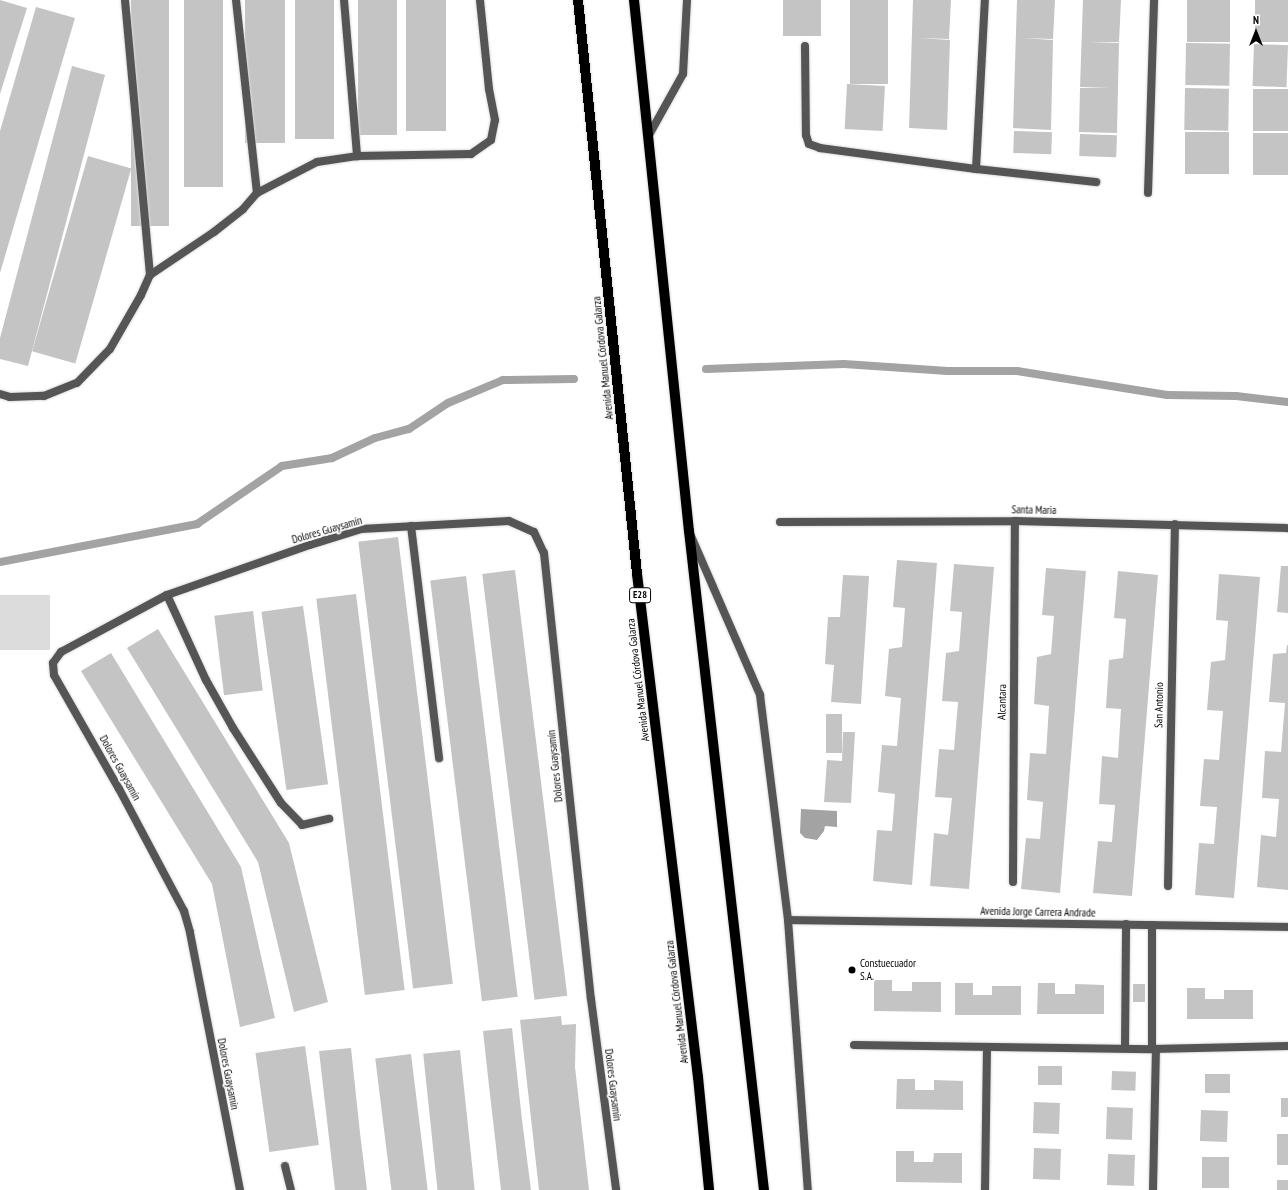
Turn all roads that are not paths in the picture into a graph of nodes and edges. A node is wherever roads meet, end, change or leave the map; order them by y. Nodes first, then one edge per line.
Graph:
1 (124, 0) edge
2 (236, 0) edge
3 (344, 0) edge
4 (480, 0) edge
5 (578, 0) edge
6 (634, 0) edge
7 (687, 0) edge
8 (985, 0) edge
9 (1154, 0) edge
10 (805, 46) dead end
11 (649, 135) junction
12 (356, 156) junction
13 (976, 169) junction
14 (1096, 182) dead end
15 (257, 193) junction
16 (1148, 193) dead end
17 (150, 275) junction
18 (0, 394) edge
19 (1015, 521) junction
20 (780, 522) dead end
21 (1175, 524) junction
22 (411, 526) junction
23 (1288, 528) edge
24 (689, 531) junction
25 (167, 595) junction
26 (439, 758) dead end
27 (329, 819) dead end
28 (1013, 882) dead end
29 (1168, 886) dead end
30 (788, 920) junction
31 (1126, 924) junction
32 (1152, 925) junction
33 (1288, 927) edge
34 (854, 1045) dead end
35 (1288, 1046) edge
36 (987, 1048) junction
37 (1125, 1048) junction
38 (1154, 1049) junction
39 (286, 1166) dead end
40 (240, 1190) edge
41 (291, 1190) edge
42 (616, 1190) edge
43 (709, 1190) edge
44 (764, 1190) edge
45 (808, 1190) edge
46 (985, 1190) edge
47 (1153, 1190) edge

1 - 17 street
2 - 15 street
3 - 12 street
4 - 12 street
5 - 43 main road, Avenida Manuel Córdova Galarza / E28
6 - 11 main road
7 - 11 street
8 - 13 street
9 - 16 street
10 - 13 street
11 - 24 main road
12 - 15 street
13 - 14 street
15 - 17 street
17 - 18 street
19 - 20 street, Santa Maria
19 - 21 street, Santa Maria
19 - 28 street, Alcantara
21 - 23 street, Santa Maria
21 - 29 street, San Antonio
22 - 25 street, Dolores Guaysamín
22 - 26 street
22 - 42 street, Dolores Guaysamín
24 - 30 street
24 - 44 main road
25 - 27 street
25 - 40 street, Dolores Guaysamín
30 - 31 street, Avenida Jorge Carrera Andrade
30 - 45 street
31 - 32 street, Avenida Jorge Carrera Andrade
31 - 37 street
32 - 33 street, Avenida Jorge Carrera Andrade
32 - 38 street
34 - 36 street
35 - 38 street
36 - 37 street
36 - 46 street
37 - 38 street
38 - 47 street
39 - 41 street

